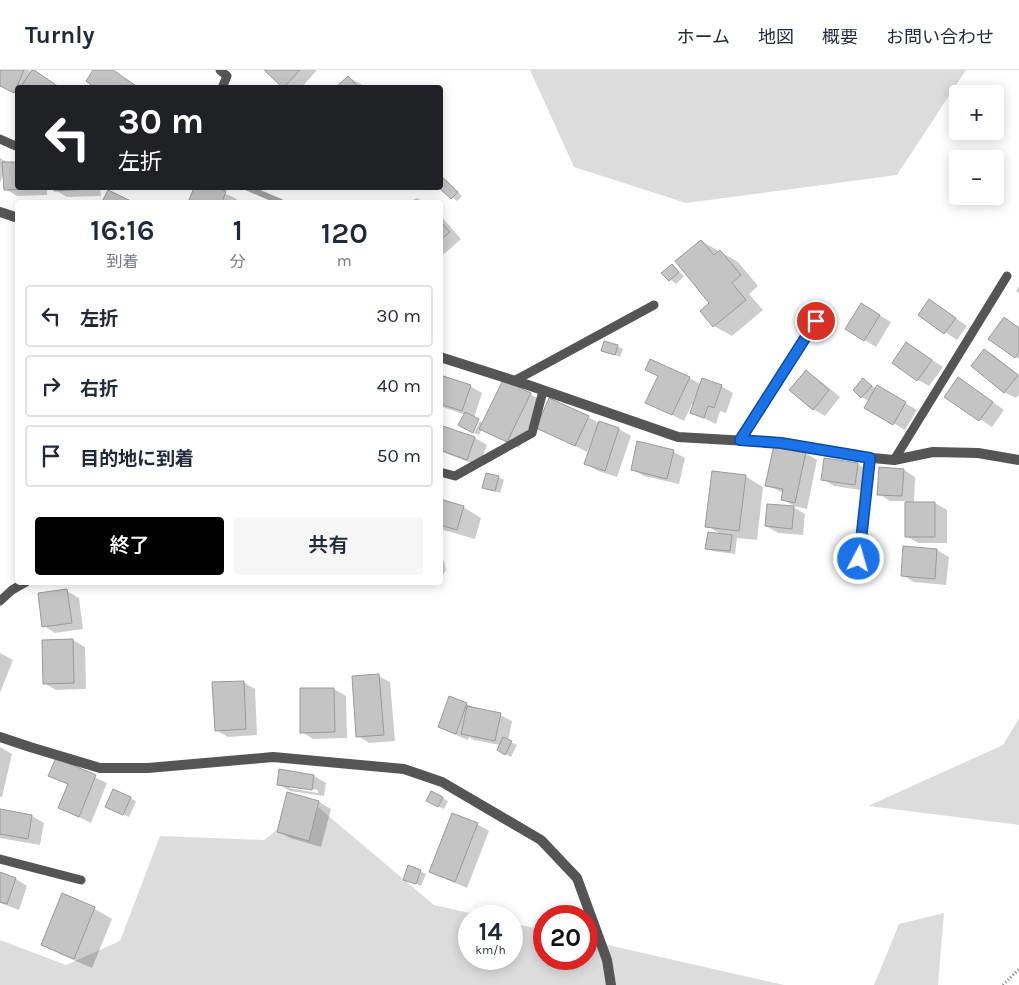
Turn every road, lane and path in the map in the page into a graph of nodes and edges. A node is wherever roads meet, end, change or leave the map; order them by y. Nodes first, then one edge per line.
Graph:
1 (220, 70) edge
2 (224, 85) edge
3 (0, 139) edge
4 (15, 146) edge
5 (0, 212) edge
6 (15, 217) edge
7 (1007, 276) dead end
8 (654, 305) dead end
9 (816, 321) dead end
10 (443, 358) edge
11 (514, 381) junction
12 (543, 391) junction
13 (740, 440) junction
14 (870, 458) junction
15 (894, 460) junction
16 (1019, 460) edge
17 (443, 473) edge
18 (859, 559) dead end
19 (21, 585) edge
20 (0, 601) edge
21 (0, 737) edge
22 (0, 859) edge
23 (81, 880) dead end
24 (1019, 969) edge
25 (611, 985) edge
26 (1003, 985) edge

1 - 2 lane
3 - 4 lane
5 - 6 street
7 - 15 lane
8 - 11 lane
9 - 13 lane
10 - 11 street
11 - 12 street
12 - 13 street
12 - 17 lane
13 - 14 street
14 - 15 street
14 - 18 lane
15 - 16 street
19 - 20 lane
21 - 25 street
22 - 23 lane
24 - 26 path

